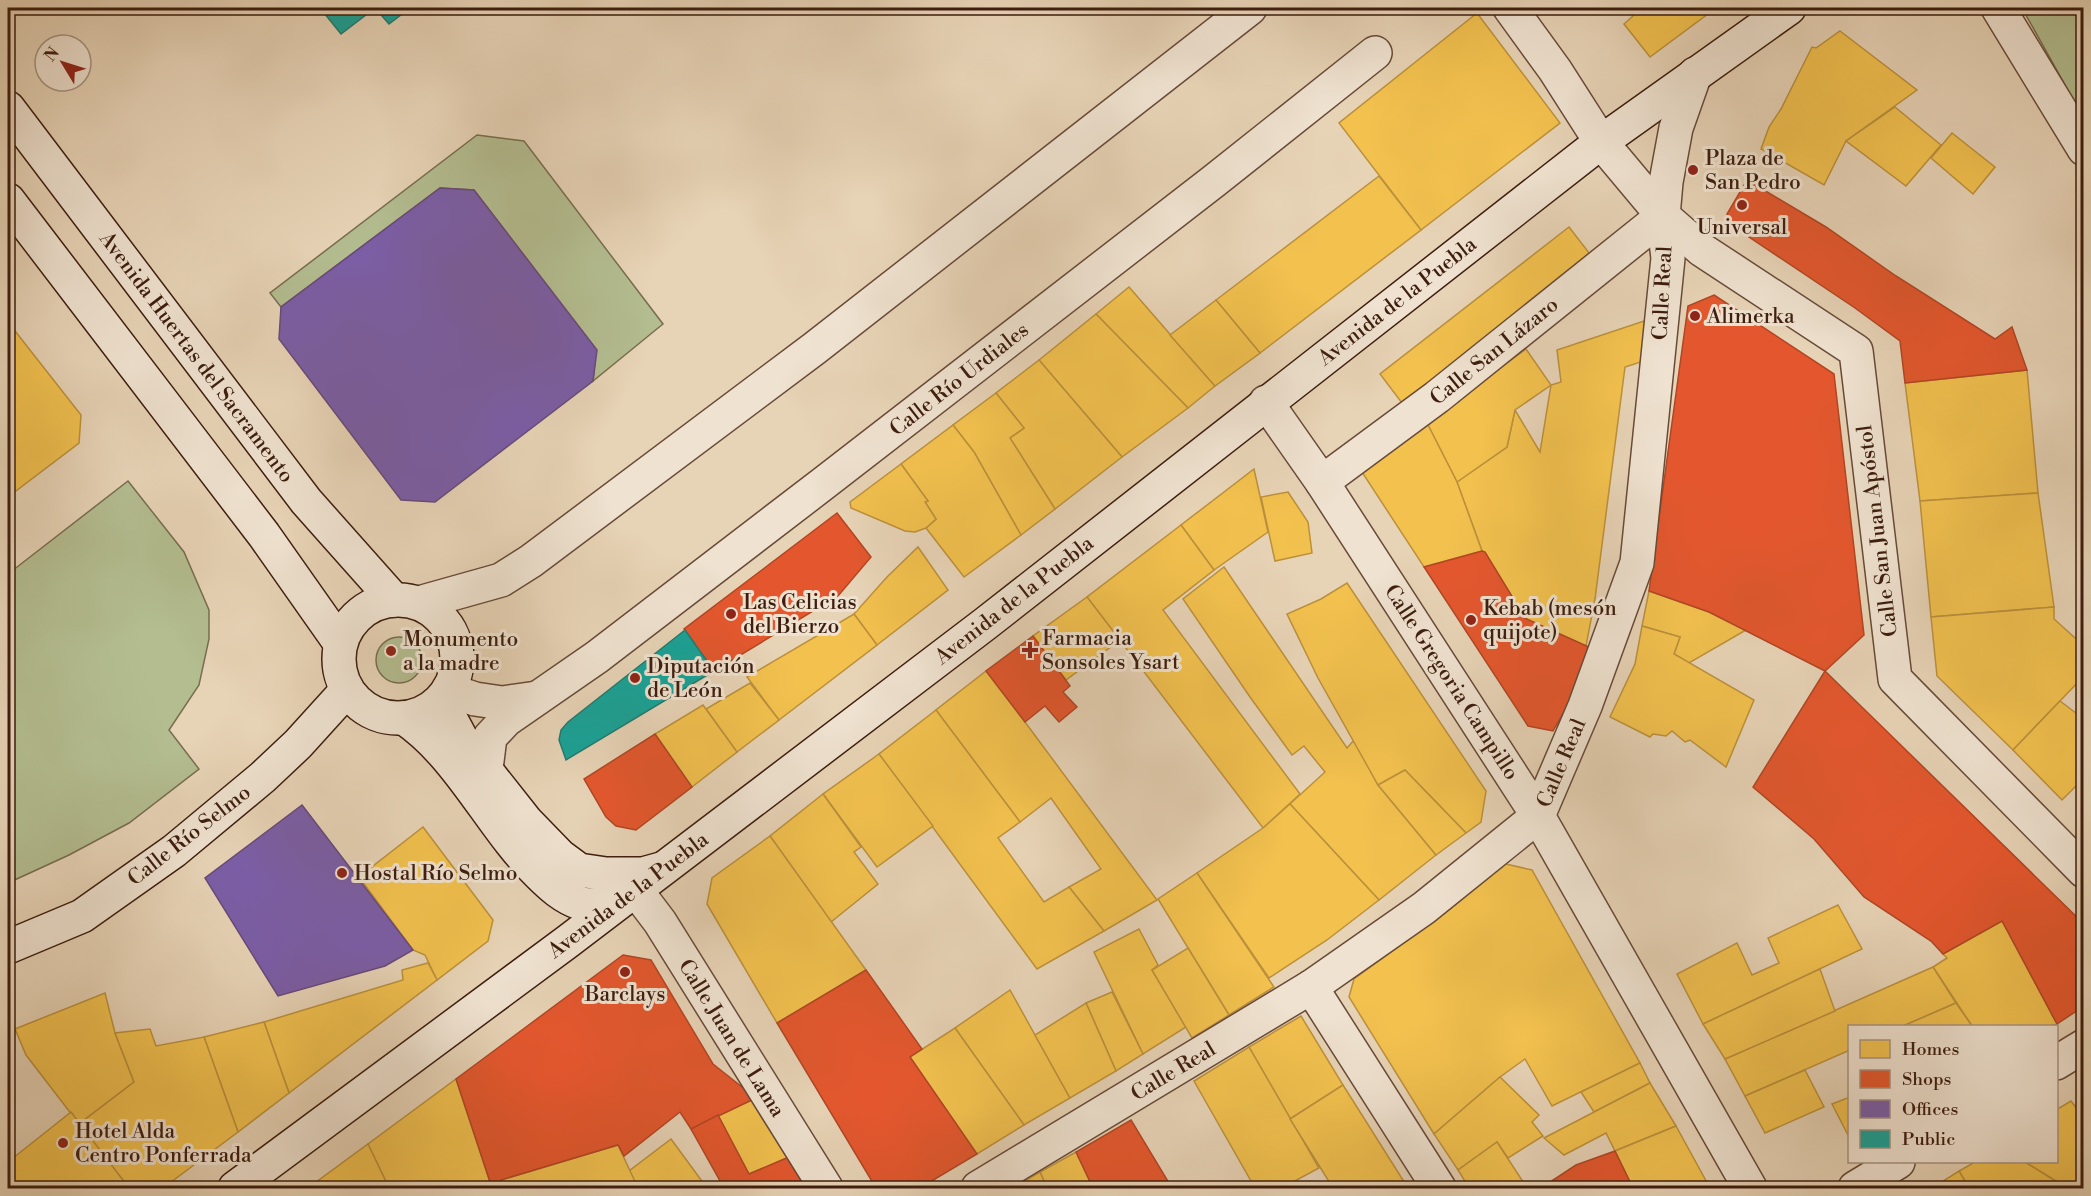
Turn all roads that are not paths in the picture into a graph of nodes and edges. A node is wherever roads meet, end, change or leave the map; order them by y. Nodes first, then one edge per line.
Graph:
1 (1250, 8) edge
2 (1510, 8) edge
3 (1789, 8) edge
4 (1998, 8) edge
5 (1375, 53) dead end
6 (1695, 74) junction
7 (8, 108) edge
8 (1601, 142) junction
9 (2084, 149) edge
10 (8, 200) edge
11 (1663, 216) junction
12 (1266, 402) junction
13 (1322, 482) junction
14 (407, 601) junction
15 (340, 643) junction
16 (347, 690) junction
17 (444, 696) junction
18 (538, 698) junction
19 (404, 718) junction
20 (486, 769) junction
21 (1538, 816) junction
22 (663, 868) junction
23 (2084, 871) edge
24 (626, 896) junction
25 (8, 947) edge
26 (1311, 987) junction
27 (2084, 1046) edge
28 (2058, 1062) edge
29 (1895, 1163) edge
30 (235, 1188) edge
31 (826, 1188) edge
32 (978, 1188) edge
33 (1439, 1188) edge
34 (1750, 1188) edge
35 (1855, 1188) edge

1 - 14 street
2 - 8 street
3 - 6 street, Avenida de la Puebla
4 - 9 street
5 - 18 street, Calle Río Urdiales
6 - 8 street, Avenida de la Puebla
6 - 11 street
7 - 14 street, Avenida Huertas del Sacramento
8 - 11 street, Calle Real
8 - 12 street, Avenida de la Puebla
10 - 15 street
11 - 13 street, Calle San Lázaro
11 - 21 street, Calle Real
11 - 23 street, Calle San Juan Apóstol
12 - 13 street, Calle Gregoria Campillo
12 - 22 street, Avenida de la Puebla
13 - 21 street, Calle Gregoria Campillo
14 - 15 street
14 - 17 street
15 - 16 street
16 - 19 street
16 - 25 street, Calle Río Selmo
17 - 18 street, Calle Río Urdiales
17 - 19 street
17 - 20 street
18 - 20 street, Calle Río Urdiales
19 - 24 street
20 - 22 street
21 - 26 street, Calle Real
21 - 34 street, Calle Gregoria Campillo
22 - 24 street, Avenida de la Puebla
24 - 30 street, Avenida de la Puebla
24 - 31 street, Calle Juan de Lama
26 - 32 street, Calle Real
26 - 33 street
27 - 28 street
29 - 35 street

